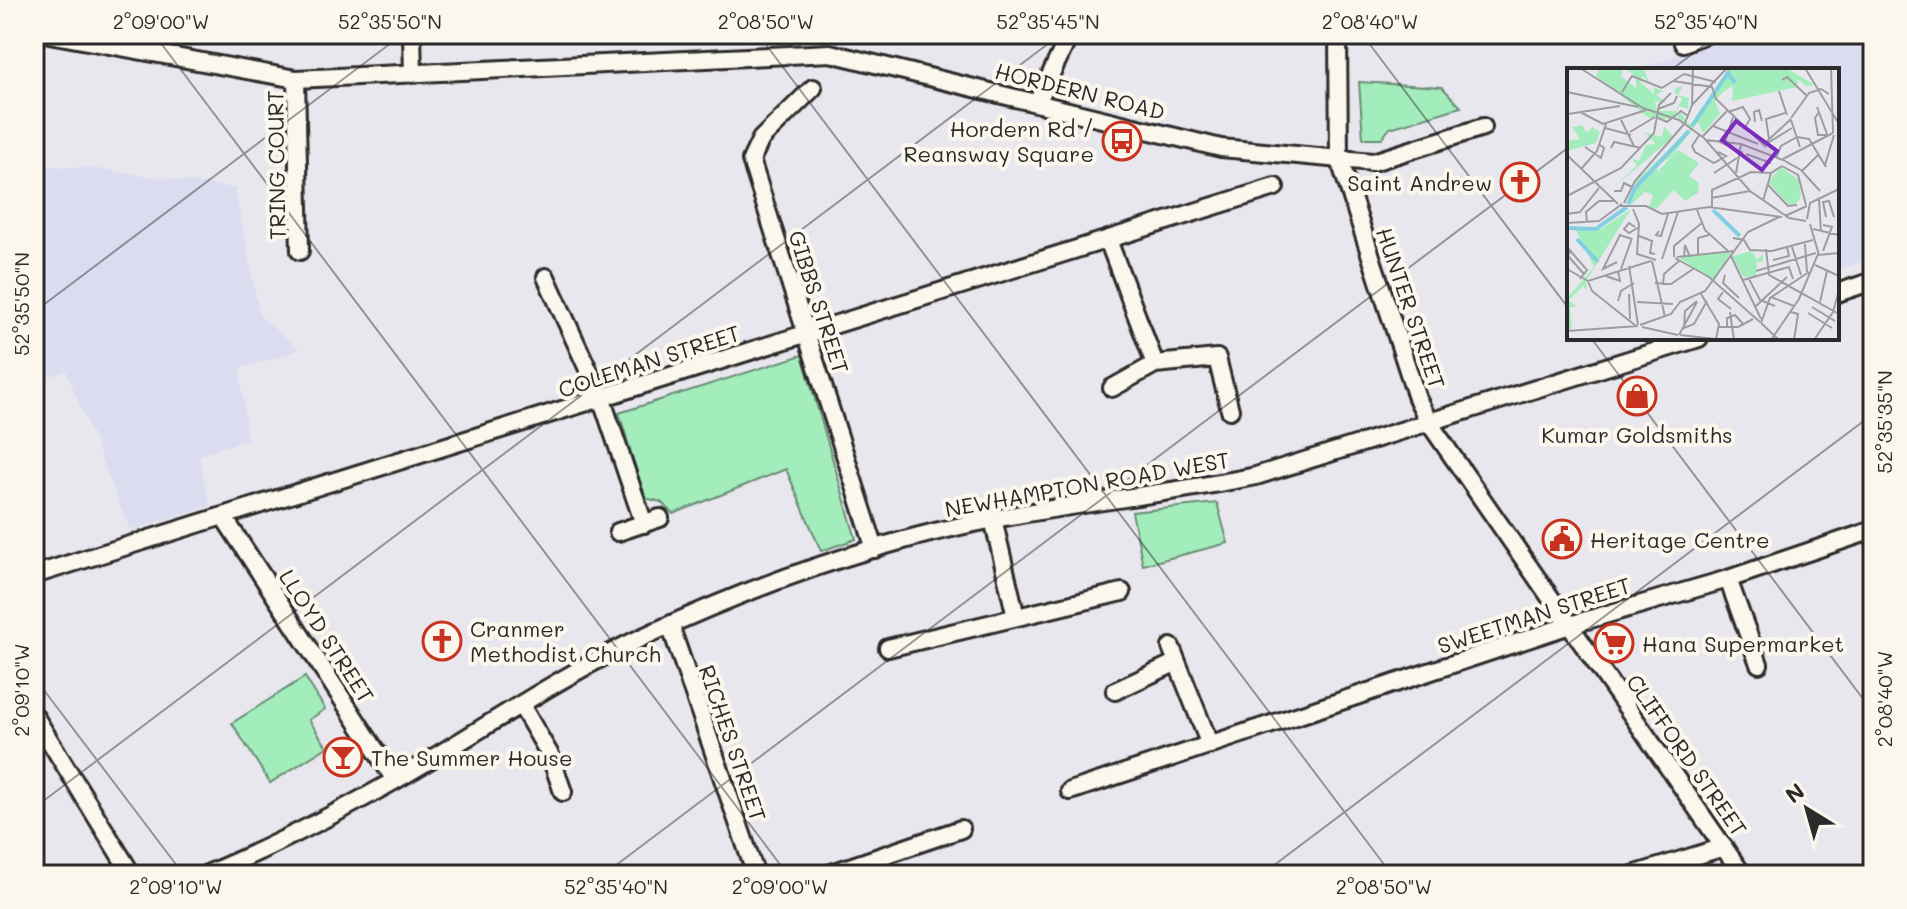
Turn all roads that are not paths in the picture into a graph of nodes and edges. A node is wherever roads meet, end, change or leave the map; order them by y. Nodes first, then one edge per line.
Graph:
1 (49, 34) edge
2 (412, 34) edge
3 (1070, 34) edge
4 (1338, 34) edge
5 (1706, 34) edge
6 (1683, 43) dead end
7 (413, 74) junction
8 (296, 79) junction
9 (813, 88) dead end
10 (1037, 103) junction
11 (1483, 127) dead end
12 (1339, 158) junction
13 (1275, 187) dead end
14 (1108, 240) junction
15 (300, 251) dead end
16 (546, 277) dead end
17 (1873, 281) edge
18 (1839, 292) edge
19 (807, 334) junction
20 (1693, 340) edge
21 (1155, 364) junction
22 (1112, 388) dead end
23 (602, 400) junction
24 (1230, 410) dead end
25 (1430, 424) junction
26 (223, 516) junction
27 (660, 518) dead end
28 (993, 519) junction
29 (644, 524) junction
30 (1873, 530) edge
31 (618, 532) dead end
32 (875, 549) junction
33 (34, 575) edge
34 (1728, 579) junction
35 (1122, 592) dead end
36 (1016, 617) junction
37 (670, 625) junction
38 (1570, 625) junction
39 (888, 648) dead end
40 (1759, 664) dead end
41 (1115, 691) dead end
42 (521, 705) junction
43 (34, 715) edge
44 (1210, 745) junction
45 (395, 780) junction
46 (1070, 791) dead end
47 (563, 792) dead end
48 (961, 829) dead end
49 (1724, 847) junction
50 (132, 875) edge
51 (205, 875) edge
52 (756, 875) edge
53 (826, 875) edge
54 (1633, 875) edge
55 (1743, 875) edge

1 - 8 street, HORDERN ROAD
2 - 7 street
3 - 10 street
4 - 12 street, HUNTER STREET
5 - 6 street
7 - 8 street, HORDERN ROAD
7 - 10 street, HORDERN ROAD
8 - 15 street, TRING COURT
9 - 19 street, GIBBS STREET
10 - 12 street, HORDERN ROAD
11 - 12 street, HORDERN ROAD
12 - 25 street, HUNTER STREET
13 - 14 street, COLEMAN STREET
14 - 19 street, COLEMAN STREET
14 - 21 street
16 - 23 street
17 - 18 street
19 - 23 street, COLEMAN STREET
19 - 32 street, GIBBS STREET
20 - 25 street, NEWHAMPTON ROAD WEST
21 - 22 street
21 - 24 street
23 - 26 street, COLEMAN STREET
23 - 29 street
25 - 28 street, NEWHAMPTON ROAD WEST
25 - 38 street, CLIFFORD STREET
26 - 33 street, COLEMAN STREET
26 - 45 street, LLOYD STREET
27 - 29 street
28 - 32 street, NEWHAMPTON ROAD WEST
28 - 36 street
29 - 31 street
30 - 34 street, SWEETMAN STREET
32 - 37 street, NEWHAMPTON ROAD WEST
34 - 38 street, SWEETMAN STREET
34 - 40 street
35 - 36 street
36 - 39 street
37 - 42 street, NEWHAMPTON ROAD WEST
37 - 52 street, RICHES STREET
38 - 44 street, SWEETMAN STREET
38 - 49 street, CLIFFORD STREET
41 - 44 street
42 - 45 street, NEWHAMPTON ROAD WEST
42 - 47 street
43 - 50 street
44 - 46 street, SWEETMAN STREET
45 - 51 street, NEWHAMPTON ROAD WEST
48 - 53 street
49 - 54 street
49 - 55 street, CLIFFORD STREET

